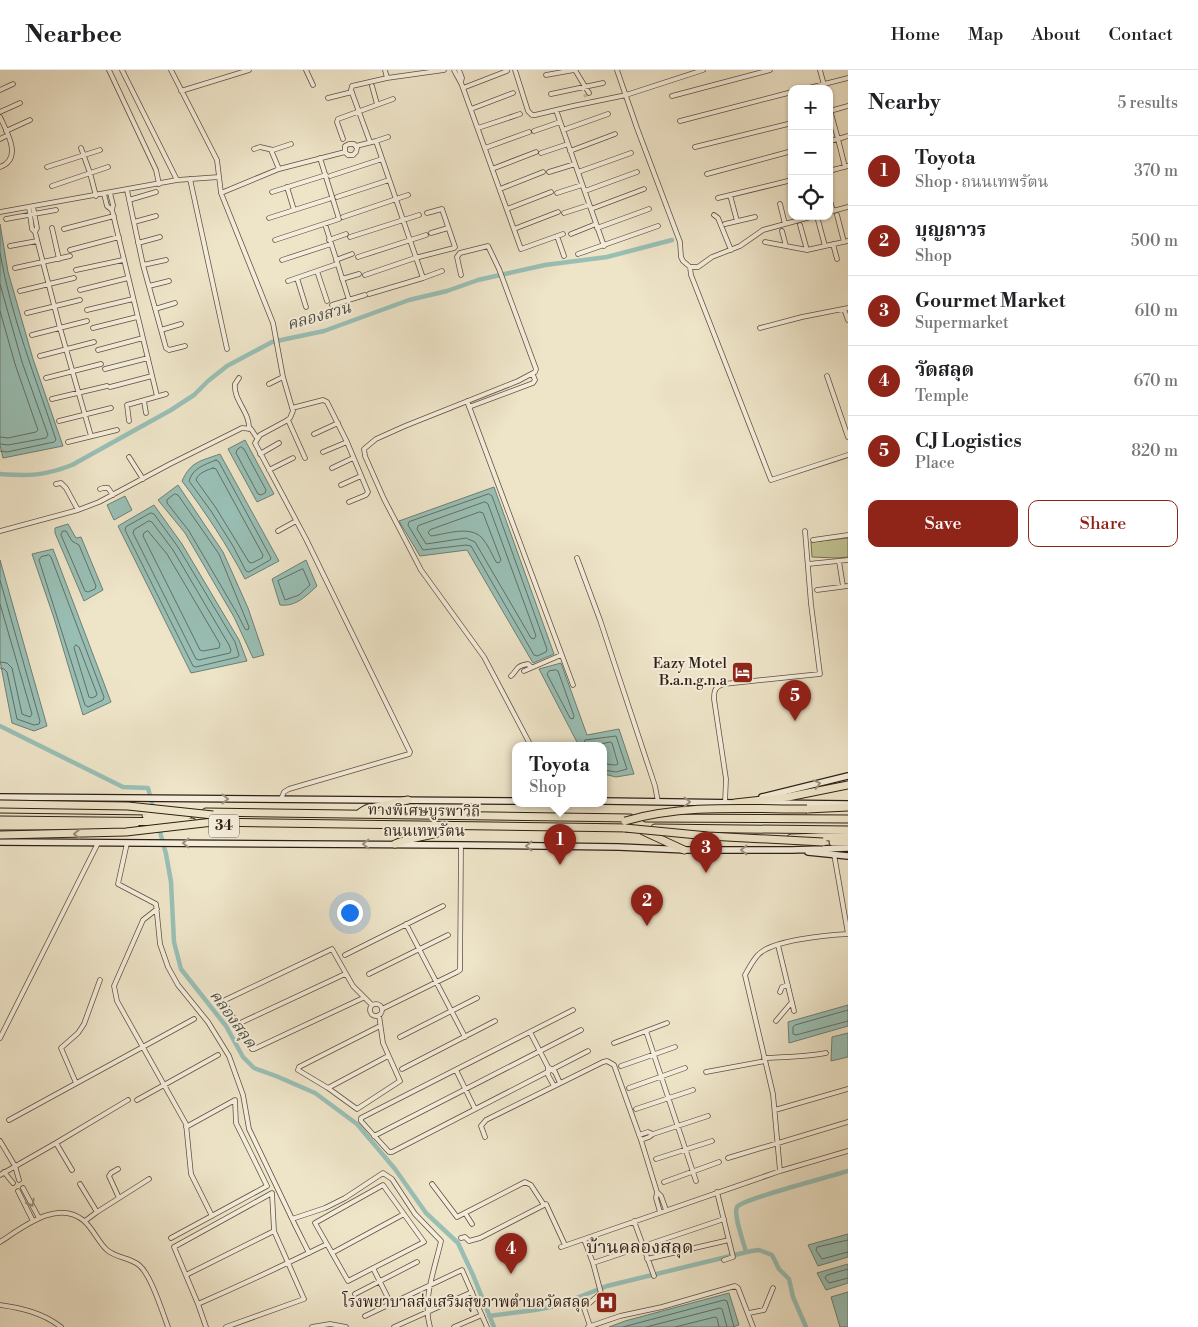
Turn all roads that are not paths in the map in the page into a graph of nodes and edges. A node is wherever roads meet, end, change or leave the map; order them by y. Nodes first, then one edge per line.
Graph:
1 (110, 70) edge
2 (122, 70) edge
3 (171, 70) edge
4 (249, 70) edge
5 (306, 70) edge
6 (385, 70) edge
7 (444, 70) edge
8 (454, 70) edge
9 (459, 70) edge
10 (515, 70) edge
11 (574, 70) edge
12 (618, 70) edge
13 (703, 70) edge
14 (770, 70) edge
15 (820, 70) edge
16 (507, 71) dead end
17 (546, 74) dead end
18 (387, 78) junction
19 (848, 78) edge
20 (461, 82) junction
21 (603, 83) dead end
22 (13, 84) dead end
23 (313, 85) dead end
24 (584, 85) junction
25 (824, 85) edge
26 (827, 85) edge
27 (372, 86) dead end
28 (463, 88) junction
29 (0, 90) edge
30 (181, 91) junction
31 (352, 92) junction
32 (512, 93) dead end
33 (788, 93) edge
34 (551, 94) dead end
35 (626, 95) junction
36 (672, 96) dead end
37 (328, 98) dead end
38 (393, 99) dead end
39 (20, 102) dead end
40 (590, 102) junction
41 (377, 104) junction
42 (848, 106) edge
43 (471, 109) junction
44 (359, 110) junction
45 (556, 110) junction
46 (833, 110) edge
47 (0, 112) edge
48 (520, 114) dead end
49 (608, 114) dead end
50 (0, 117) edge
51 (30, 120) dead end
52 (680, 121) dead end
53 (833, 121) edge
54 (560, 122) junction
55 (788, 124) edge
56 (478, 128) junction
57 (563, 130) junction
58 (534, 131) dead end
59 (529, 132) dead end
60 (7, 133) junction
61 (614, 134) dead end
62 (848, 136) edge
63 (388, 137) dead end
64 (838, 138) junction
65 (0, 139) edge
66 (343, 140) dead end
67 (833, 140) edge
68 (376, 141) junction
69 (370, 142) junction
70 (291, 144) dead end
71 (568, 144) junction
72 (356, 146) junction
73 (695, 147) dead end
74 (81, 148) dead end
75 (485, 148) junction
76 (254, 149) dead end
77 (100, 150) dead end
78 (271, 150) junction
79 (570, 151) junction
80 (345, 152) junction
81 (536, 152) dead end
82 (788, 152) edge
83 (541, 153) dead end
84 (631, 153) dead end
85 (84, 155) junction
86 (320, 158) junction
87 (382, 159) junction
88 (575, 164) junction
89 (0, 167) edge
90 (47, 167) dead end
91 (108, 167) dead end
92 (846, 167) edge
93 (280, 168) junction
94 (492, 169) junction
95 (833, 170) edge
96 (543, 172) dead end
97 (549, 172) dead end
98 (578, 172) junction
99 (637, 172) dead end
100 (90, 173) junction
101 (706, 174) dead end
102 (328, 176) junction
103 (220, 177) junction
104 (190, 179) junction
105 (177, 180) junction
106 (389, 180) junction
107 (788, 181) edge
108 (159, 184) junction
109 (582, 185) junction
110 (52, 186) dead end
111 (287, 188) junction
112 (500, 189) junction
113 (644, 189) dead end
114 (128, 190) junction
115 (584, 191) junction
116 (156, 192) dead end
117 (272, 192) dead end
118 (551, 192) dead end
119 (110, 193) junction
120 (221, 193) junction
121 (557, 193) dead end
122 (104, 194) junction
123 (408, 195) dead end
124 (730, 195) junction
125 (96, 196) junction
126 (337, 197) dead end
127 (718, 198) dead end
128 (329, 199) dead end
129 (395, 199) junction
130 (129, 200) junction
131 (780, 204) dead end
132 (31, 207) junction
133 (590, 207) junction
134 (848, 207) edge
135 (507, 209) junction
136 (649, 209) dead end
137 (56, 210) dead end
138 (112, 210) junction
139 (294, 210) junction
140 (0, 212) edge
141 (558, 212) dead end
142 (427, 213) dead end
143 (564, 213) dead end
144 (833, 213) edge
145 (32, 214) junction
146 (419, 215) dead end
147 (714, 215) dead end
148 (114, 216) junction
149 (156, 216) dead end
150 (343, 217) dead end
151 (756, 217) dead end
152 (270, 218) dead end
153 (6, 219) dead end
154 (402, 220) junction
155 (800, 220) edge
156 (818, 220) dead end
157 (737, 221) junction
158 (134, 222) junction
159 (324, 224) junction
160 (725, 224) dead end
161 (785, 224) junction
162 (800, 225) dead end
163 (597, 226) junction
164 (658, 226) dead end
165 (52, 228) dead end
166 (448, 228) junction
167 (64, 229) dead end
168 (514, 229) junction
169 (782, 231) dead end
170 (431, 233) dead end
171 (563, 234) dead end
172 (571, 234) dead end
173 (426, 235) dead end
174 (557, 236) junction
175 (119, 237) junction
176 (160, 237) dead end
177 (275, 240) dead end
178 (37, 241) junction
179 (409, 241) junction
180 (330, 242) junction
181 (765, 242) dead end
182 (846, 242) edge
183 (138, 243) junction
184 (833, 244) junction
185 (10, 246) dead end
186 (604, 246) junction
187 (786, 246) junction
188 (825, 246) junction
189 (70, 250) dead end
190 (731, 250) junction
191 (807, 250) junction
192 (352, 254) dead end
193 (578, 254) dead end
194 (70, 256) dead end
195 (564, 256) dead end
196 (358, 257) dead end
197 (59, 258) junction
198 (415, 258) junction
199 (837, 259) dead end
200 (123, 260) junction
201 (166, 260) dead end
202 (282, 260) dead end
203 (42, 262) junction
204 (337, 262) junction
205 (143, 265) junction
206 (690, 267) junction
207 (15, 268) dead end
208 (76, 270) dead end
209 (317, 271) junction
210 (442, 271) dead end
211 (359, 274) dead end
212 (365, 275) dead end
213 (461, 275) dead end
214 (74, 278) dead end
215 (128, 278) junction
216 (297, 278) junction
217 (423, 278) junction
218 (342, 279) junction
219 (288, 280) dead end
220 (169, 281) dead end
221 (48, 285) junction
222 (149, 286) junction
223 (80, 290) dead end
224 (20, 291) dead end
225 (133, 299) junction
226 (80, 300) dead end
227 (349, 300) junction
228 (327, 301) dead end
229 (175, 303) dead end
230 (54, 306) junction
231 (332, 306) dead end
232 (306, 307) dead end
233 (846, 308) edge
234 (155, 309) junction
235 (87, 310) dead end
236 (27, 313) dead end
237 (138, 317) junction
238 (848, 320) edge
239 (88, 321) dead end
240 (181, 324) dead end
241 (60, 328) junction
242 (93, 328) dead end
243 (760, 328) dead end
244 (161, 330) junction
245 (32, 335) dead end
246 (143, 338) junction
247 (94, 342) dead end
248 (184, 346) dead end
249 (66, 349) junction
250 (227, 349) dead end
251 (98, 350) dead end
252 (40, 356) dead end
253 (148, 358) junction
254 (101, 364) dead end
255 (105, 369) dead end
256 (73, 371) junction
257 (532, 375) junction
258 (152, 376) junction
259 (827, 376) dead end
260 (283, 377) junction
261 (46, 378) dead end
262 (240, 378) dead end
263 (269, 384) dead end
264 (80, 392) junction
265 (166, 394) dead end
266 (157, 396) junction
267 (52, 399) dead end
268 (144, 400) junction
269 (467, 401) junction
270 (469, 407) junction
271 (111, 408) dead end
272 (292, 408) junction
273 (146, 413) dead end
274 (85, 414) junction
275 (288, 420) junction
276 (59, 421) dead end
277 (129, 421) dead end
278 (338, 423) junction
279 (249, 429) junction
280 (117, 430) dead end
281 (314, 434) dead end
282 (92, 436) junction
283 (848, 437) edge
284 (257, 438) junction
285 (68, 442) dead end
286 (347, 442) junction
287 (279, 444) dead end
288 (324, 452) dead end
289 (260, 454) junction
290 (848, 455) edge
291 (129, 456) dead end
292 (292, 458) dead end
293 (305, 458) dead end
294 (354, 458) junction
295 (332, 468) dead end
296 (269, 470) junction
297 (361, 476) junction
298 (143, 479) junction
299 (56, 484) dead end
300 (341, 485) dead end
301 (100, 489) dead end
302 (113, 495) junction
303 (349, 502) dead end
304 (78, 510) junction
305 (296, 521) junction
306 (278, 531) dead end
307 (805, 531) dead end
308 (0, 532) edge
309 (848, 535) edge
310 (813, 540) dead end
311 (576, 558) dead end
312 (848, 560) edge
313 (839, 561) junction
314 (808, 564) junction
315 (843, 586) junction
316 (848, 586) edge
317 (817, 590) dead end
318 (561, 655) junction
319 (532, 668) junction
320 (524, 670) dead end
321 (510, 676) dead end
322 (573, 685) dead end
323 (529, 742) edge
324 (848, 776) edge
325 (848, 785) edge
326 (0, 797) edge
327 (281, 799) junction
328 (408, 800) junction
329 (512, 801) edge
330 (607, 801) edge
331 (658, 802) junction
332 (726, 803) junction
333 (735, 803) junction
334 (0, 804) edge
335 (848, 807) edge
336 (0, 809) edge
337 (0, 813) edge
338 (358, 814) junction
339 (213, 819) junction
340 (0, 820) edge
341 (848, 821) edge
342 (625, 824) junction
343 (0, 826) edge
344 (448, 829) junction
345 (642, 830) junction
346 (848, 830) edge
347 (0, 834) edge
348 (848, 836) edge
349 (778, 840) junction
350 (0, 842) edge
351 (823, 842) dead end
352 (832, 842) dead end
353 (848, 842) edge
354 (98, 843) junction
355 (126, 843) junction
356 (395, 844) junction
357 (462, 845) junction
358 (848, 848) edge
359 (684, 850) junction
360 (792, 850) junction
361 (834, 854) junction
362 (848, 856) edge
363 (443, 906) dead end
364 (157, 909) junction
365 (406, 924) junction
366 (448, 935) dead end
367 (778, 945) junction
368 (420, 950) junction
369 (345, 955) dead end
370 (345, 974) junction
371 (369, 974) dead end
372 (100, 980) dead end
373 (435, 982) junction
374 (788, 985) junction
375 (780, 992) dead end
376 (363, 998) junction
377 (478, 998) dead end
378 (792, 1002) junction
379 (372, 1006) junction
380 (382, 1009) junction
381 (573, 1010) dead end
382 (794, 1011) dead end
383 (451, 1012) junction
384 (379, 1015) junction
385 (194, 1019) dead end
386 (495, 1021) dead end
387 (776, 1021) dead end
388 (238, 1024) junction
389 (667, 1024) dead end
390 (380, 1026) junction
391 (581, 1030) dead end
392 (646, 1031) junction
393 (530, 1032) junction
394 (400, 1037) dead end
395 (465, 1037) junction
396 (0, 1038) edge
397 (614, 1043) dead end
398 (143, 1046) junction
399 (675, 1047) dead end
400 (540, 1051) junction
401 (588, 1051) dead end
402 (826, 1053) dead end
403 (654, 1054) junction
404 (218, 1055) dead end
405 (388, 1056) junction
406 (764, 1060) junction
407 (622, 1066) dead end
408 (684, 1068) dead end
409 (402, 1069) dead end
410 (549, 1069) junction
411 (456, 1070) junction
412 (706, 1072) dead end
413 (662, 1076) junction
414 (76, 1083) junction
415 (560, 1083) junction
416 (164, 1084) junction
417 (554, 1086) junction
418 (328, 1088) junction
419 (629, 1088) dead end
420 (465, 1089) junction
421 (848, 1089) edge
422 (693, 1090) dead end
423 (669, 1098) junction
424 (128, 1100) dead end
425 (137, 1100) dead end
426 (475, 1108) junction
427 (636, 1109) dead end
428 (775, 1110) junction
429 (708, 1116) dead end
430 (9, 1120) dead end
431 (848, 1122) edge
432 (678, 1126) junction
433 (186, 1128) junction
434 (374, 1136) junction
435 (485, 1138) dead end
436 (640, 1138) junction
437 (0, 1141) edge
438 (712, 1141) dead end
439 (56, 1143) junction
440 (777, 1144) junction
441 (686, 1149) junction
442 (848, 1150) edge
443 (728, 1158) dead end
444 (656, 1160) dead end
445 (719, 1162) dead end
446 (15, 1166) junction
447 (118, 1169) dead end
448 (72, 1170) dead end
449 (780, 1171) junction
450 (693, 1172) junction
451 (2, 1174) edge
452 (149, 1179) dead end
453 (19, 1180) dead end
454 (696, 1181) dead end
455 (13, 1182) dead end
456 (664, 1182) dead end
457 (80, 1184) dead end
458 (432, 1184) dead end
459 (23, 1188) dead end
460 (18, 1191) dead end
461 (657, 1192) junction
462 (717, 1192) junction
463 (119, 1198) junction
464 (544, 1205) junction
465 (666, 1210) junction
466 (97, 1212) junction
467 (660, 1212) junction
468 (465, 1213) junction
469 (404, 1214) junction
470 (212, 1216) junction
471 (39, 1218) junction
472 (292, 1219) junction
473 (724, 1219) junction
474 (33, 1221) junction
475 (85, 1221) junction
476 (634, 1221) junction
477 (472, 1224) dead end
478 (274, 1231) junction
479 (171, 1238) dead end
480 (461, 1238) dead end
481 (584, 1239) junction
482 (729, 1240) junction
483 (0, 1242) edge
484 (327, 1244) junction
485 (643, 1246) junction
486 (310, 1253) junction
487 (332, 1253) junction
488 (647, 1260) junction
489 (724, 1260) dead end
490 (417, 1262) dead end
491 (288, 1263) junction
492 (593, 1263) junction
493 (373, 1268) junction
494 (186, 1275) junction
495 (654, 1275) dead end
496 (380, 1281) junction
497 (431, 1285) junction
498 (772, 1288) dead end
499 (472, 1292) junction
500 (355, 1294) dead end
501 (198, 1304) junction
502 (391, 1304) junction
503 (0, 1306) edge
504 (428, 1311) junction
505 (749, 1313) junction
506 (482, 1315) junction
507 (365, 1316) dead end
508 (589, 1326) edge
509 (61, 1327) edge
510 (168, 1327) edge
511 (206, 1327) edge
512 (226, 1327) edge
513 (312, 1327) edge
514 (346, 1327) edge
515 (394, 1327) edge
516 (430, 1327) edge
517 (454, 1327) edge
518 (487, 1327) edge
519 (753, 1327) edge

1 - 108 street
2 - 105 street
3 - 30 street
4 - 30 street
5 - 23 street
6 - 18 street
7 - 18 street
8 - 20 street
9 - 20 street
10 - 45 street
11 - 17 street
11 - 24 street
12 - 35 street
13 - 35 street
14 - 36 street
15 - 25 street
16 - 28 street
18 - 31 street
19 - 26 street
20 - 28 street
21 - 24 street
22 - 29 street
24 - 34 street
24 - 40 street
27 - 41 street
28 - 43 street
30 - 103 street
31 - 37 street
31 - 44 street
32 - 43 street
33 - 52 street
35 - 40 street
35 - 206 street
38 - 41 street
39 - 47 street
40 - 45 street
41 - 44 street
42 - 46 street
43 - 56 street
44 - 66 street
44 - 69 street
45 - 54 street
48 - 56 street
49 - 57 street
50 - 60 street
51 - 60 street
53 - 64 street
54 - 57 street
54 - 58 street
55 - 73 street
56 - 75 street
57 - 71 street
59 - 75 street
60 - 65 street
60 - 89 street
61 - 79 street
62 - 64 street
63 - 68 street
64 - 67 street
64 - 92 street
68 - 69 street
68 - 87 street
69 - 72 street
70 - 78 street
71 - 79 street
71 - 83 street
72 - 80 street
72 - 80 street
74 - 85 street
75 - 94 street
76 - 78 street
77 - 85 street
78 - 93 street
79 - 88 street
80 - 86 street
81 - 94 street
82 - 101 street
84 - 98 street
85 - 90 street
85 - 100 street
86 - 93 street
86 - 102 street
87 - 102 street
87 - 106 street
88 - 97 street
88 - 98 street
91 - 100 street
92 - 95 street
93 - 120 street
94 - 112 street
96 - 112 street
98 - 109 street
99 - 115 street
100 - 110 street
100 - 125 street
102 - 111 street
102 - 159 street
103 - 104 street
103 - 120 street
104 - 105 street
104 - 250 street
105 - 108 street
106 - 126 street
106 - 129 street
107 - 124 street
108 - 114 street
109 - 115 street
109 - 121 street
111 - 117 street
111 - 139 street
112 - 135 street
113 - 133 street
114 - 119 street
114 - 130 street
115 - 133 street
116 - 130 street
118 - 135 street
119 - 122 street
119 - 138 street
120 - 260 street
122 - 125 street
122 - 138 street
123 - 129 street
124 - 127 street
124 - 157 street
125 - 132 street
128 - 139 street
129 - 150 street
129 - 154 street
130 - 158 street
131 - 161 street
132 - 140 street
132 - 145 street
133 - 143 street
133 - 163 street
134 - 144 street
135 - 168 street
136 - 163 street
137 - 145 street
138 - 148 street
139 - 152 street
141 - 168 street
142 - 166 street
144 - 182 street
145 - 153 street
145 - 178 street
146 - 154 street
147 - 190 street
148 - 167 street
148 - 175 street
149 - 158 street
151 - 157 street
154 - 179 street
154 - 180 street
155 - 161 street
156 - 188 street
157 - 160 street
158 - 183 street
159 - 177 street
159 - 180 street
161 - 190 street
162 - 191 street
163 - 172 street
163 - 186 street
164 - 186 street
165 - 197 street
166 - 170 street
166 - 198 street
168 - 174 street
169 - 187 street
171 - 174 street
173 - 179 street
174 - 195 street
175 - 189 street
175 - 200 street
176 - 183 street
178 - 185 street
178 - 203 street
179 - 196 street
179 - 198 street
180 - 202 street
180 - 204 street
181 - 187 street
182 - 184 street
183 - 205 street
184 - 188 street
184 - 199 street
186 - 193 street
187 - 191 street
188 - 191 street
190 - 206 street
192 - 204 street
194 - 197 street
197 - 203 street
198 - 212 street
198 - 217 street
200 - 208 street
200 - 215 street
201 - 205 street
203 - 207 street
203 - 221 street
204 - 209 street
204 - 218 street
205 - 222 street
206 - 290 street
209 - 216 street
209 - 228 street
210 - 217 street
211 - 218 street
213 - 257 street
214 - 221 street
215 - 223 street
215 - 225 street
216 - 219 street
216 - 232 street
217 - 227 street
218 - 227 street
220 - 222 street
221 - 224 street
221 - 230 street
222 - 234 street
225 - 235 street
225 - 237 street
226 - 230 street
227 - 231 street
229 - 234 street
230 - 236 street
230 - 241 street
233 - 238 street
233 - 243 street
234 - 244 street
237 - 242 street
237 - 246 street
239 - 241 street
240 - 244 street
241 - 245 street
241 - 249 street
244 - 248 street
246 - 251 street
246 - 253 street
247 - 249 street
249 - 252 street
249 - 256 street
253 - 255 street
253 - 258 street
254 - 256 street
256 - 261 street
256 - 264 street
257 - 269 street
257 - 270 street
258 - 264 street
258 - 266 street
259 - 283 street
260 - 263 street
260 - 272 street
262 - 279 street
264 - 267 street
264 - 274 street
265 - 266 street
266 - 268 street
268 - 273 street
268 - 277 street
269 - 270 street
269 - 323 street
270 - 318 street
271 - 274 street
272 - 275 street
272 - 278 street
274 - 276 street
274 - 282 street
275 - 284 street
275 - 293 street
278 - 281 street
278 - 286 street
279 - 284 street
279 - 298 street
280 - 282 street
282 - 285 street
284 - 289 street
286 - 288 street
286 - 294 street
287 - 289 street
289 - 296 street
291 - 298 street
292 - 296 street
294 - 295 street
294 - 297 street
296 - 305 street
297 - 300 street
297 - 303 street
298 - 302 street
299 - 304 street
301 - 302 street
302 - 304 street
304 - 308 street
305 - 306 street
305 - 327 street
307 - 314 street
309 - 310 street
311 - 331 street
312 - 313 street
313 - 314 street
313 - 315 street
314 - 332 street
315 - 316 street
315 - 317 street
318 - 319 street
318 - 322 street
319 - 320 street
319 - 321 street
333 -> 324 main road
325 - 333 highway
326 -> 327 main road, ถนนเทพรัตน / 34
327 - 328 main road, ถนนเทพรัตน / 34
328 - 329 main road, ถนนเทพรัตน / 34
328 - 338 highway
330 - 331 main road
331 -> 332 main road
332 - 333 main road
333 - 335 main road
334 - 339 highway, bridge
335 - 342 highway, bridge
336 - 338 highway, ถนนเทพรัตน / 34
337 - 339 highway, ทางพิเศษบูรพาวิถี, bridge
338 - 341 highway, ถนนเทพรัตน / 34
339 - 340 highway, ทางพิเศษบูรพาวิถี, bridge
339 - 342 highway, ทางพิเศษบูรพาวิถี
339 -> 347 highway, bridge
341 - 342 highway, ทางพิเศษบูรพาวิถี, bridge
342 - 346 highway, ทางพิเศษบูรพาวิถี, bridge
342 - 349 highway, bridge
343 - 344 highway, ถนนเทพรัตน / 34
344 - 345 highway, ถนนเทพรัตน / 34
344 - 356 highway
345 - 346 highway, ถนนเทพรัตน / 34
345 - 359 highway
348 - 349 highway, bridge
349 - 351 highway, bridge
350 - 354 main road, ถนนเทพรัตน / 34
352 - 353 highway
354 - 355 main road, ถนนเทพรัตน / 34
354 - 396 street
356 -> 355 main road, ถนนเทพรัตน / 34
355 - 364 street
356 - 357 main road, ถนนเทพรัตน / 34
359 -> 357 main road, ถนนเทพรัตน / 34
357 - 373 street
358 - 360 main road, ถนนเทพรัตน / 34
360 -> 359 main road, ถนนเทพรัตน / 34
360 - 361 main road
361 - 362 main road
361 - 367 street
363 - 365 street
364 - 398 street
364 - 472 street
365 - 368 street
365 - 369 street
366 - 368 street
367 - 374 street
367 - 406 street
368 - 371 street
368 - 373 street
370 - 376 street
370 - 388 street
370 - 388 street
372 - 414 street
373 - 380 street
373 - 383 street
374 - 375 street
374 - 378 street
376 - 379 street
376 - 388 street
377 - 383 street
378 - 382 street
378 - 387 street
379 - 380 street
379 - 384 street
380 - 384 street
381 - 393 street
383 - 394 street
383 - 395 street
384 - 390 street
385 - 398 street
386 - 395 street
389 - 392 street
390 - 405 street
390 - 418 street
391 - 400 street
392 - 397 street
392 - 403 street
393 - 400 street
393 - 411 street
395 - 409 street
398 - 414 street
398 - 416 street
399 - 403 street
400 - 410 street
400 - 420 street
401 - 410 street
402 - 406 street
403 - 407 street
403 - 413 street
404 - 416 street
405 - 418 street
405 - 418 street
406 - 412 street
406 - 428 street
408 - 413 street
410 - 415 street
410 - 417 street
410 - 426 street
411 - 420 street
411 - 434 street
413 - 419 street
413 - 423 street
414 - 430 street
415 - 417 street
415 - 436 street
416 - 425 street
416 - 433 street
417 - 435 street
420 - 426 street
420 - 434 street
421 - 428 street
422 - 423 street
423 - 427 street
423 - 432 street
424 - 439 street
426 - 434 street
428 - 440 street
429 - 432 street
431 - 440 street
432 - 436 street
432 - 441 street
433 - 470 street
433 - 470 street
436 - 461 street
437 - 446 street
438 - 441 street
439 - 446 street
439 - 448 street
440 - 443 street
440 - 449 street
441 - 444 street
441 - 450 street
442 - 449 street
445 - 450 street
446 - 451 street
446 - 453 street
447 - 463 street
449 - 462 street
450 - 454 street
450 - 456 street
451 - 455 street
452 - 463 street
457 - 466 street
458 - 468 street
459 -> 471 street
460 - 474 street
461 - 465 street
461 - 467 street
462 - 465 street
462 - 473 street
463 - 466 street
464 - 468 street
464 - 480 street
464 - 481 street
465 - 467 street
466 - 475 street
467 - 476 street
468 - 477 street
469 - 484 street
469 - 487 street
469 - 493 street
470 - 479 street
471 - 474 street
471 - 475 street
472 - 486 street
472 - 497 street
473 - 482 street
473 - 485 street
474 - 483 street
475 - 510 street
476 - 481 street
476 - 485 street
478 - 491 street
478 - 494 street
478 - 494 street
481 - 492 street
482 - 488 street
482 - 489 street
484 - 486 street
484 - 487 street
485 - 488 street
485 - 492 street
486 - 491 street
487 - 493 street
488 - 495 street
490 - 496 street
491 - 501 street
491 - 512 street
492 - 508 street
493 - 496 street
494 - 501 street
496 - 500 street
496 - 502 street
497 - 499 street
497 - 502 street
497 - 504 street
498 - 505 street
499 - 504 street
499 - 506 street
501 - 511 street
502 - 507 street
503 - 509 street
504 - 515 street
504 - 516 street
505 - 508 street
505 - 519 street
506 - 517 street
506 - 518 street
513 - 514 street

